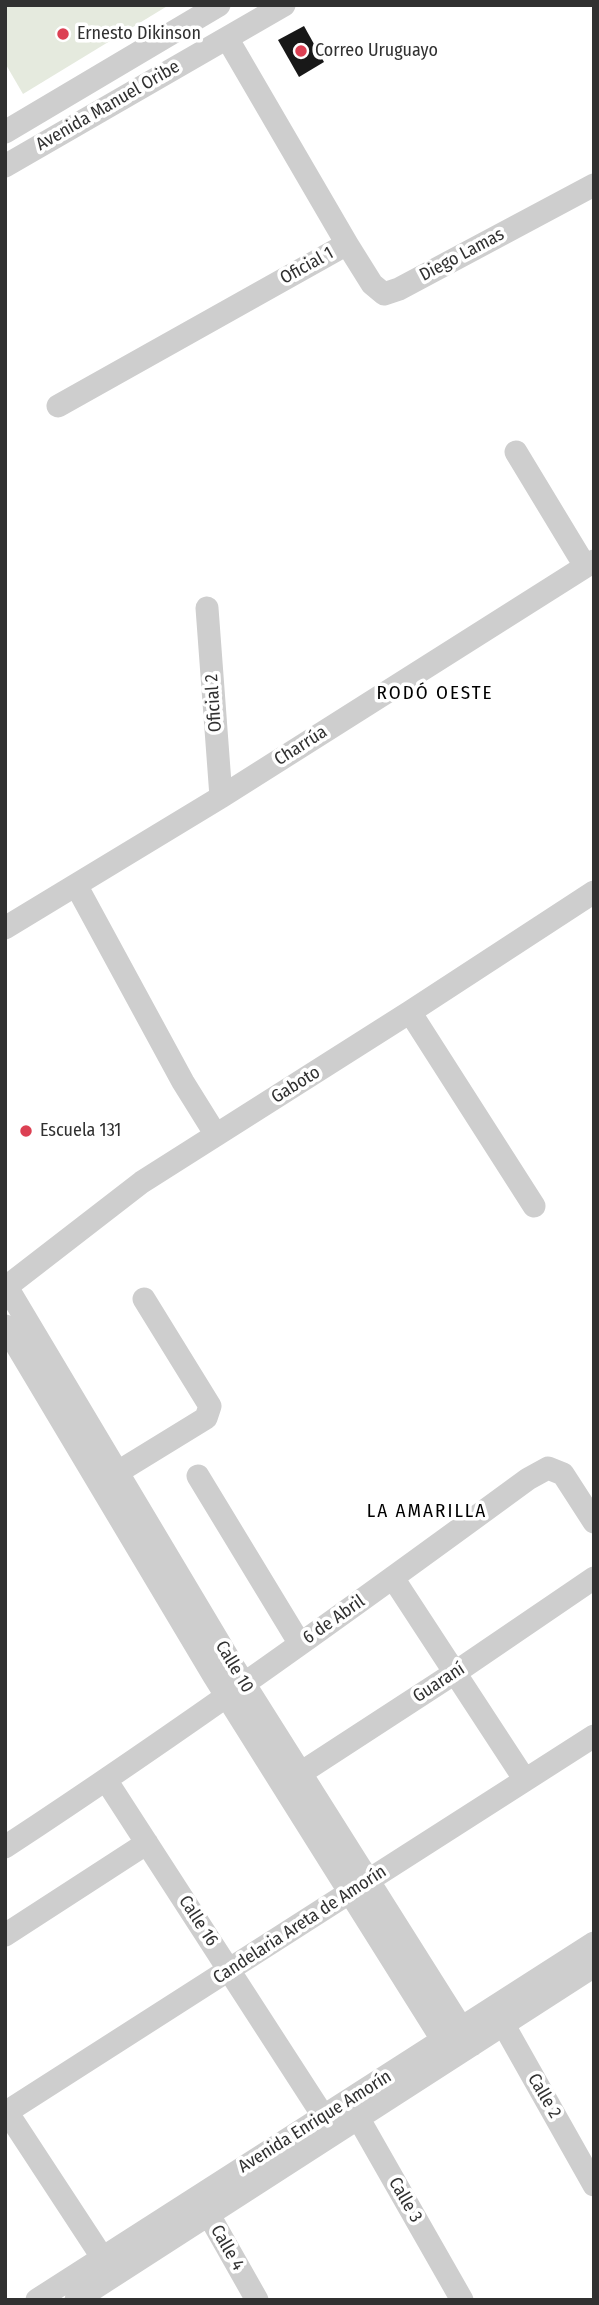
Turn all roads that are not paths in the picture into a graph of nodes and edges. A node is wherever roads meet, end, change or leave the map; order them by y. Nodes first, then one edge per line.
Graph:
1 (219, 5) edge
2 (284, 5) edge
3 (227, 38) junction
4 (6, 131) edge
5 (14, 161) edge
6 (594, 185) edge
7 (347, 244) junction
8 (58, 406) dead end
9 (516, 452) dead end
10 (590, 563) edge
11 (207, 608) dead end
12 (220, 797) junction
13 (76, 886) junction
14 (594, 892) edge
15 (7, 922) edge
16 (410, 1012) junction
17 (216, 1135) junction
18 (534, 1206) dead end
19 (6, 1286) edge
20 (144, 1299) dead end
21 (5, 1326) edge
22 (118, 1472) junction
23 (198, 1476) dead end
24 (594, 1522) edge
25 (393, 1578) junction
26 (594, 1578) edge
27 (300, 1644) junction
28 (456, 1672) junction
29 (235, 1690) junction
30 (594, 1736) edge
31 (291, 1779) junction
32 (106, 1780) junction
33 (526, 1780) junction
34 (147, 1843) junction
35 (5, 1847) edge
36 (359, 1887) junction
37 (5, 1935) edge
38 (594, 1943) edge
39 (594, 1966) edge
40 (230, 1970) junction
41 (499, 2016) junction
42 (457, 2043) junction
43 (354, 2110) junction
44 (6, 2113) edge
45 (329, 2125) junction
46 (594, 2185) edge
47 (203, 2204) junction
48 (102, 2257) junction
49 (49, 2297) edge
50 (76, 2300) edge
51 (257, 2300) edge
52 (462, 2300) edge

1 - 4 street, Avenida Manuel Oribe
2 - 3 street, Avenida Manuel Oribe
3 - 5 street, Avenida Manuel Oribe
3 - 7 street, Oficial 1
4 - 5 street
6 - 7 street, Diego Lamas
7 - 8 street, Oficial 1
9 - 10 street
10 - 12 street, Charrúa
11 - 12 street, Oficial 2
12 - 13 street, Charrúa
13 - 15 street, Charrúa
13 - 17 street
14 - 16 street, Gaboto
16 - 17 street, Gaboto
16 - 18 street
17 - 19 street, Gaboto
19 - 22 street, Calle 10
20 - 22 street
21 - 29 street, Calle 10
22 - 29 street, Calle 10
23 - 27 street
24 - 25 street, 6 de Abril
25 - 27 street, 6 de Abril
25 - 28 street
26 - 28 street, Guaraní
27 - 29 street, 6 de Abril
28 - 31 street, Guaraní
28 - 33 street
29 - 31 street, Calle 10
29 - 32 street, 6 de Abril
30 - 33 street, Candelaria Areta de Amorín
31 - 36 street, Calle 10
32 - 34 street, Calle 16
32 - 35 street, 6 de Abril
33 - 36 street, Candelaria Areta de Amorín
34 - 37 street
34 - 40 street, Calle 16
36 - 40 street, Candelaria Areta de Amorín
36 - 42 street, Calle 10
38 - 41 street, Avenida Enrique Amorín
39 - 41 street, Avenida Enrique Amorín
40 - 44 street, Candelaria Areta de Amorín
40 - 45 street, Calle 16
41 - 42 street, Avenida Enrique Amorín
41 - 46 street, Calle 2
42 - 43 street, Avenida Enrique Amorín
43 - 45 street, Avenida Enrique Amorín
43 - 52 street, Calle 3
44 - 48 street
45 - 47 street, Avenida Enrique Amorín
47 - 48 street, Avenida Enrique Amorín
47 - 50 street, Avenida Enrique Amorín
47 - 51 street, Calle 4
48 - 49 street, Avenida Enrique Amorín

